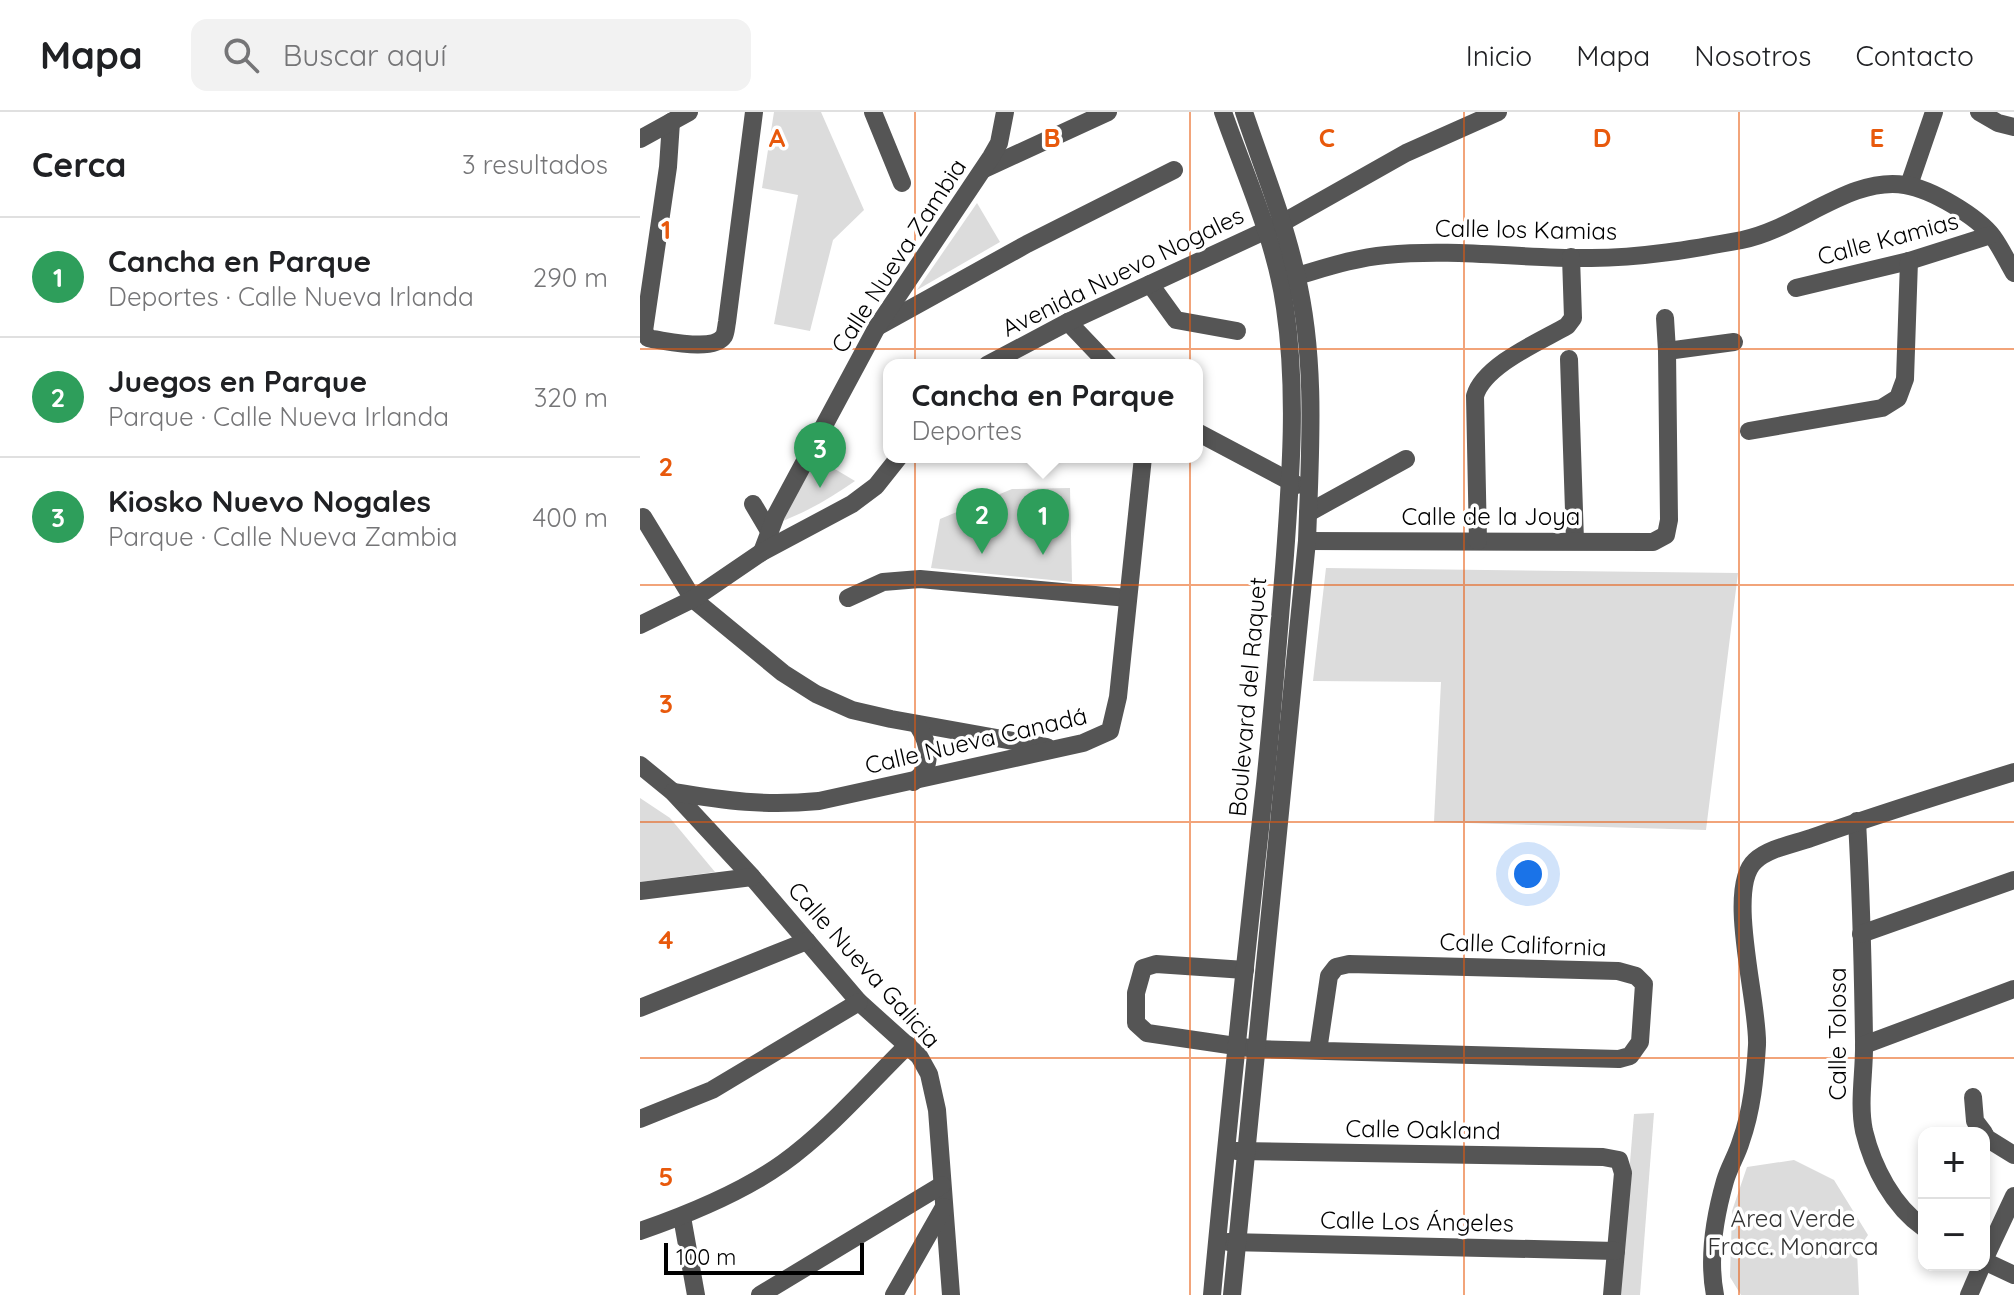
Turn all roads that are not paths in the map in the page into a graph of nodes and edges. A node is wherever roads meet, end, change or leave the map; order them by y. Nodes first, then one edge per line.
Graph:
1 (689, 112) edge
2 (754, 112) edge
3 (873, 112) edge
4 (1005, 112) edge
5 (1108, 112) edge
6 (1223, 112) edge
7 (1498, 112) edge
8 (1934, 112) edge
9 (1979, 112) edge
10 (1246, 113) edge
11 (671, 122) junction
12 (2014, 127) edge
13 (640, 139) edge
14 (984, 169) junction
15 (1174, 170) dead end
16 (902, 183) dead end
17 (1909, 185) junction
18 (1274, 227) junction
19 (1991, 235) junction
20 (1571, 257) junction
21 (1909, 261) junction
22 (2014, 273) edge
23 (1288, 278) junction
24 (1150, 284) junction
25 (1796, 288) dead end
26 (1665, 318) dead end
27 (1068, 322) junction
28 (877, 327) junction
29 (1237, 331) dead end
30 (1734, 342) dead end
31 (1667, 351) junction
32 (998, 359) edge
33 (1103, 359) edge
34 (1569, 359) dead end
35 (1749, 431) dead end
36 (1203, 435) edge
37 (1406, 459) dead end
38 (894, 463) edge
39 (1142, 463) edge
40 (1290, 482) junction
41 (1310, 490) junction
42 (753, 504) dead end
43 (1308, 513) junction
44 (642, 518) edge
45 (769, 531) junction
46 (1307, 541) junction
47 (1478, 541) junction
48 (1575, 541) junction
49 (762, 552) junction
50 (848, 598) dead end
51 (1128, 598) junction
52 (693, 599) junction
53 (640, 625) edge
54 (917, 724) junction
55 (1054, 748) junction
56 (640, 765) edge
57 (2014, 772) edge
58 (913, 782) junction
59 (673, 792) junction
60 (1857, 821) junction
61 (752, 877) junction
62 (2014, 880) edge
63 (640, 891) edge
64 (1861, 934) junction
65 (807, 941) junction
66 (1245, 970) junction
67 (2014, 989) edge
68 (859, 1002) junction
69 (640, 1008) edge
70 (908, 1045) junction
71 (1864, 1045) junction
72 (1235, 1046) junction
73 (1256, 1049) junction
74 (1318, 1051) junction
75 (1973, 1097) dead end
76 (640, 1119) edge
77 (1980, 1127) edge
78 (1990, 1140) edge
79 (1225, 1150) junction
80 (1246, 1151) junction
81 (2014, 1155) edge
82 (942, 1185) junction
83 (2014, 1196) edge
84 (944, 1207) junction
85 (682, 1217) junction
86 (1918, 1224) edge
87 (640, 1231) edge
88 (1217, 1242) junction
89 (1238, 1242) junction
90 (1990, 1247) edge
91 (1616, 1251) junction
92 (1990, 1265) edge
93 (1979, 1271) edge
94 (2014, 1275) edge
95 (696, 1295) edge
96 (760, 1295) edge
97 (894, 1295) edge
98 (951, 1295) edge
99 (1212, 1295) edge
100 (1232, 1295) edge
101 (1612, 1295) edge
102 (1715, 1295) edge
103 (1969, 1295) edge

1 - 11 street
2 - 11 street
3 - 16 street
4 - 14 street, Calle Nueva Zambia
5 - 14 street
6 - 18 street, Boulevard del Raquet
7 - 18 street, Avenida Nuevo Nogales
8 - 17 street, Calle Kamias
9 - 12 street
10 - 18 street, Boulevard del Raquet
11 - 13 street
14 - 28 street, Calle Nueva Zambia
15 - 28 street
17 - 19 street, Calle los Kamias
17 - 20 street, Calle los Kamias
18 - 23 street, Boulevard del Raquet
18 - 24 street, Avenida Nuevo Nogales
19 - 21 street, Calle Kamias
19 - 22 street, Calle los Kamias
20 - 23 street, Calle los Kamias
20 - 47 street
21 - 25 street, Calle Kamias
21 - 35 street
23 - 40 street, Boulevard del Raquet
23 - 41 street, Boulevard del Raquet
24 - 27 street, Avenida Nuevo Nogales
24 - 29 street
26 - 31 street
27 - 32 street, Avenida Nuevo Nogales
27 - 33 street
28 - 45 street, Calle Nueva Zambia
30 - 31 street
31 - 48 street, Calle de la Joya
34 - 48 street
36 - 40 street
37 - 43 street
38 - 49 street
39 - 51 street, Calle Nueva Canadá
40 - 41 street
40 - 66 street, Boulevard del Raquet
41 - 43 street, Boulevard del Raquet
42 - 45 street
43 - 46 street, Boulevard del Raquet
44 - 52 street
45 - 49 street, Calle Nueva Zambia
46 - 47 street, Calle de la Joya
46 - 73 street, Boulevard del Raquet
47 - 48 street, Calle de la Joya
49 - 52 street
50 - 51 street
51 - 55 street, Calle Nueva Canadá
52 - 53 street
52 - 54 street
54 - 55 street
54 - 58 street
55 - 58 street, Calle Nueva Canadá
56 - 59 street, Calle Nueva Galicia
57 - 60 street
58 - 59 street, Calle Nueva Canadá
59 - 61 street, Calle Nueva Galicia
60 - 64 street, Calle Tolosa
60 - 102 street
61 - 63 street
61 - 65 street, Calle Nueva Galicia
62 - 64 street
64 - 71 street, Calle Tolosa
65 - 68 street, Calle Nueva Galicia
65 - 69 street
66 - 72 street, Boulevard del Raquet
66 - 72 street, Calle California
67 - 71 street
68 - 70 street, Calle Nueva Galicia
68 - 76 street
70 - 82 street, Calle Nueva Galicia
70 - 85 street
71 - 86 street, Calle Tolosa
72 - 73 street, Calle California
72 - 79 street, Boulevard del Raquet
73 - 74 street, Calle California
73 - 80 street, Boulevard del Raquet
74 - 74 street, Calle California
75 - 77 street
78 - 81 street
79 - 80 street, Calle Oakland
79 - 88 street, Boulevard del Raquet
80 - 89 street, Boulevard del Raquet
80 - 91 street, Calle Oakland
82 - 84 street, Calle Nueva Galicia
82 - 96 street
83 - 90 street
84 - 97 street
84 - 98 street, Calle Nueva Galicia
85 - 87 street
85 - 95 street
88 - 89 street, Calle Los Ángeles
88 - 99 street, Boulevard del Raquet
89 - 91 street, Calle Los Ángeles
89 - 100 street, Boulevard del Raquet
91 - 101 street
92 - 94 street
93 - 103 street

